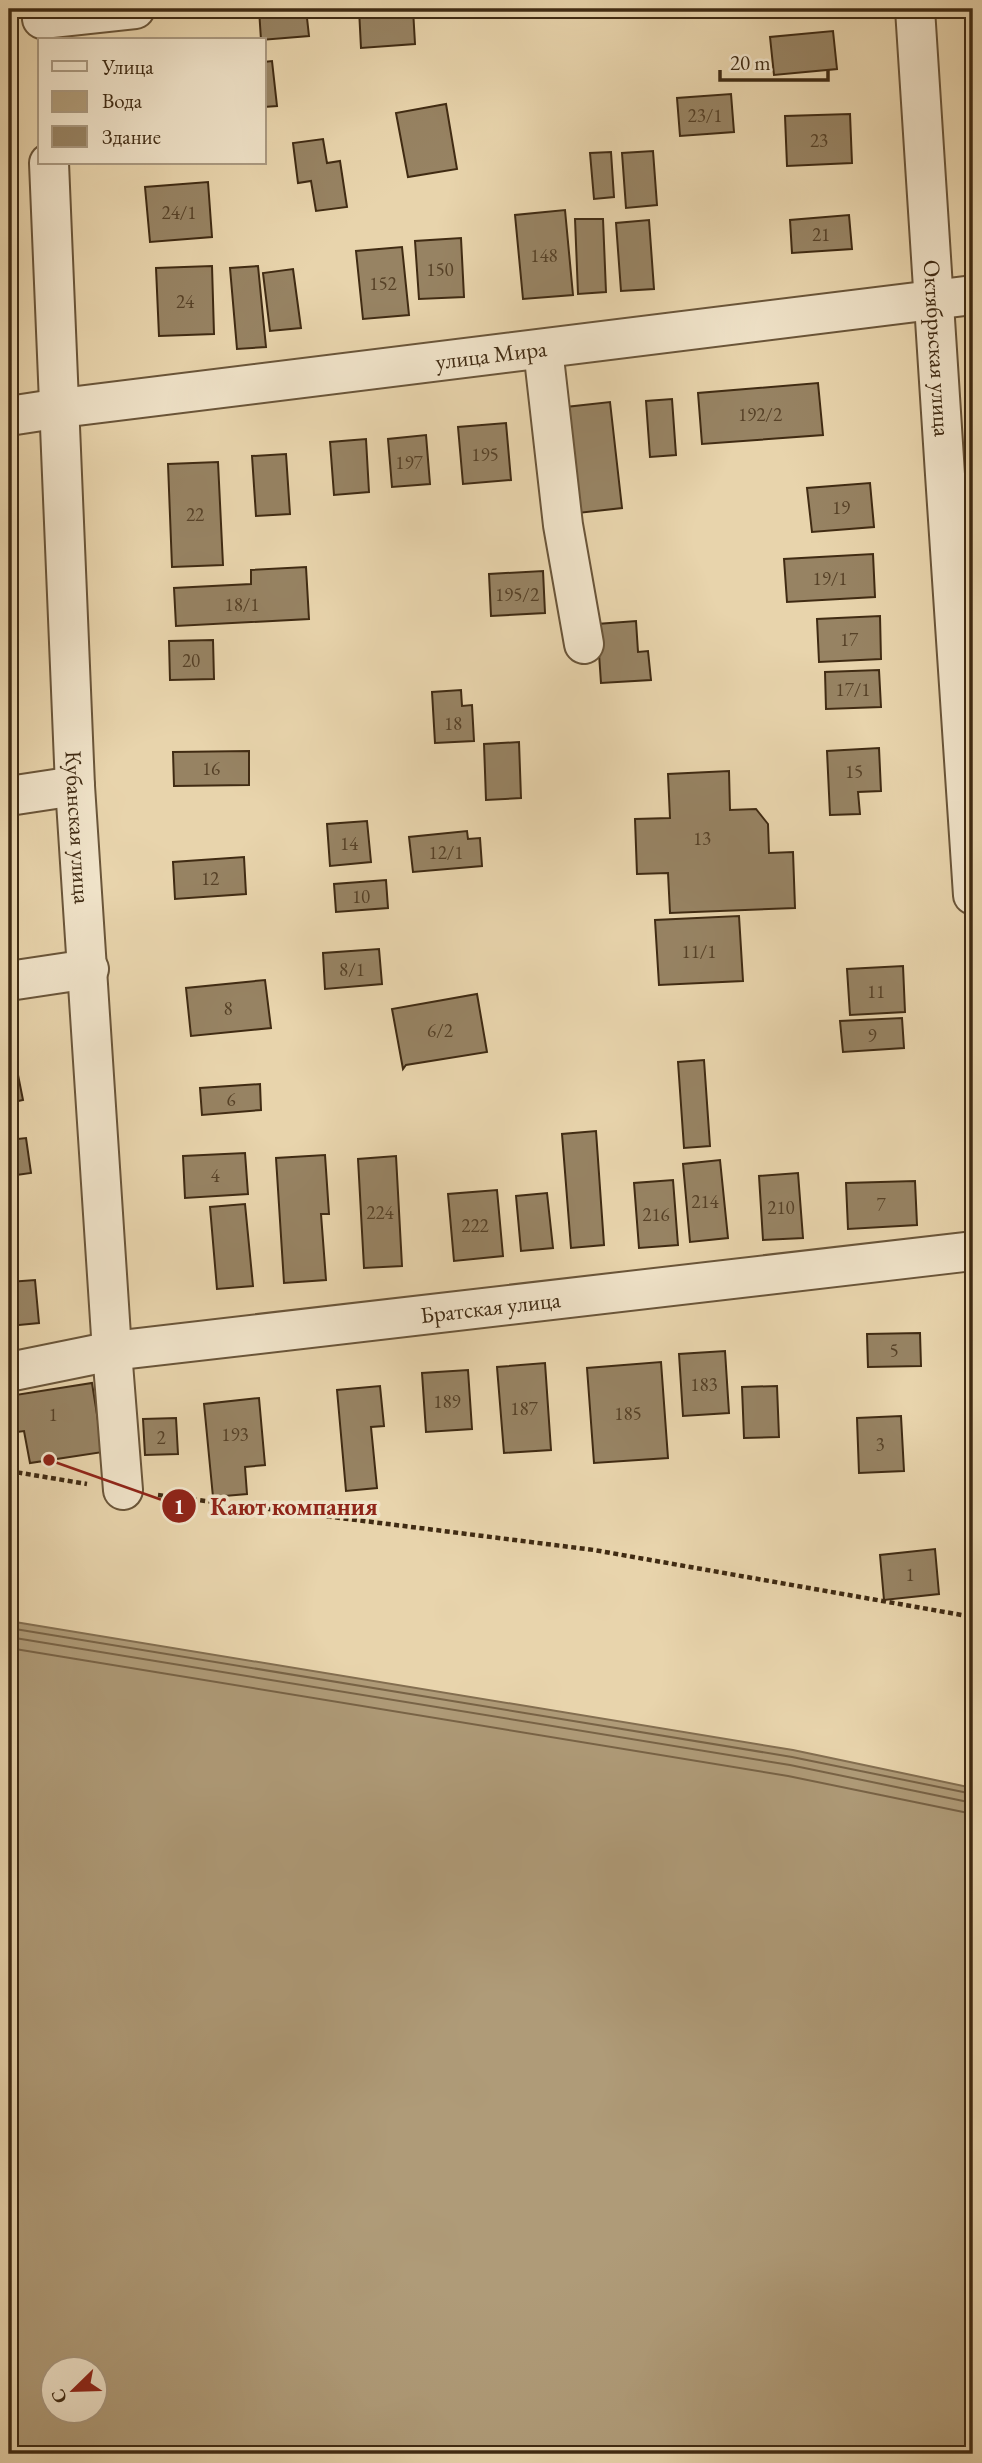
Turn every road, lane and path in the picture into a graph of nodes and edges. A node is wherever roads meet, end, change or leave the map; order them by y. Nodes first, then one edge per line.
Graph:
1 (135, 9) edge
2 (915, 9) edge
3 (42, 23) edge
4 (49, 164) edge
5 (973, 295) edge
6 (936, 300) junction
7 (543, 349) junction
8 (61, 408) junction
9 (9, 416) edge
10 (584, 644) dead end
11 (969, 778) edge
12 (75, 786) junction
13 (9, 796) edge
14 (973, 878) edge
15 (89, 970) junction
16 (9, 981) edge
17 (973, 1251) edge
18 (112, 1351) junction
19 (9, 1372) edge
20 (9, 1471) edge
21 (123, 1490) junction
22 (973, 1617) edge

1 - 3 street
2 - 6 street, Октябрьская улица
4 - 8 street, Кубанская улица
5 - 6 street, улица Мира
6 - 7 street, улица Мира
6 - 11 street, Октябрьская улица
7 - 8 street, улица Мира
7 - 10 street
8 - 9 street, улица Мира
8 - 12 street, Кубанская улица
11 - 14 street, Октябрьская улица
12 - 13 street
12 - 15 street, Кубанская улица
15 - 16 street
15 - 18 street, Кубанская улица
17 - 18 street, Братская улица
18 - 19 street, Братская улица
18 - 21 street, Кубанская улица
20 - 21 path
21 - 22 path

